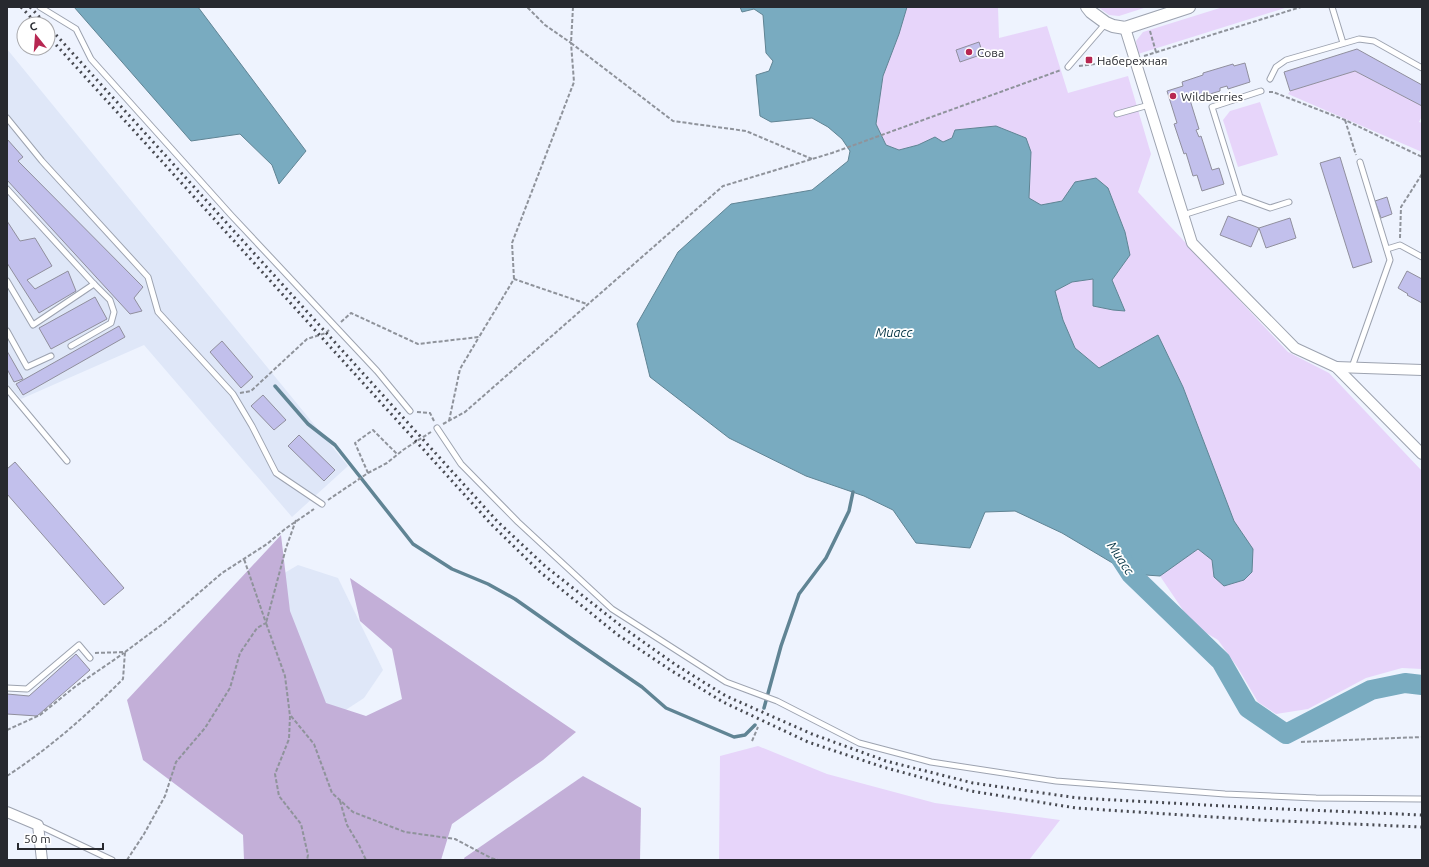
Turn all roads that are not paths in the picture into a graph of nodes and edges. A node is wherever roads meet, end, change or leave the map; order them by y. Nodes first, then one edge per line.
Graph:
1 (40, 7) edge
2 (1087, 7) edge
3 (1189, 7) edge
4 (1332, 7) edge
5 (1106, 23) junction
6 (1125, 28) junction
7 (1343, 43) junction
8 (1068, 67) road end
9 (1422, 68) edge
10 (1270, 79) dead end
11 (1261, 91) road end
12 (1148, 105) junction
13 (1117, 114) dead end
14 (7, 118) edge
15 (1360, 162) dead end
16 (7, 189) edge
17 (1240, 197) junction
18 (1289, 202) dead end
19 (1183, 215) junction
20 (1387, 249) junction
21 (1422, 257) edge
22 (7, 281) edge
23 (94, 284) junction
24 (7, 331) edge
25 (71, 346) dead end
26 (51, 356) dead end
27 (1336, 367) junction
28 (1352, 368) junction
29 (1422, 370) edge
30 (7, 389) edge
31 (410, 411) road end
32 (437, 428) road end
33 (1422, 454) edge
34 (67, 461) dead end
35 (322, 504) road end
36 (88, 656) road end
37 (7, 688) edge
38 (1422, 798) edge
39 (7, 812) edge
40 (38, 825) junction
41 (42, 860) edge
42 (112, 860) edge

1 - 31 lane
2 - 5 street
3 - 6 street
4 - 7 lane
5 - 6 street
5 - 8 lane
6 - 12 street
7 - 9 lane
7 - 10 lane
11 - 17 lane
12 - 13 lane
12 - 19 street
14 - 35 lane
15 - 20 lane
16 - 23 lane
17 - 18 lane
17 - 19 lane
19 - 27 street
20 - 21 lane
20 - 28 lane
22 - 23 lane
23 - 25 lane
24 - 26 lane
27 - 28 street
27 - 33 street
28 - 29 street
30 - 34 lane
32 - 38 lane
36 - 37 lane
39 - 40 street
40 - 41 street
40 - 42 lane

